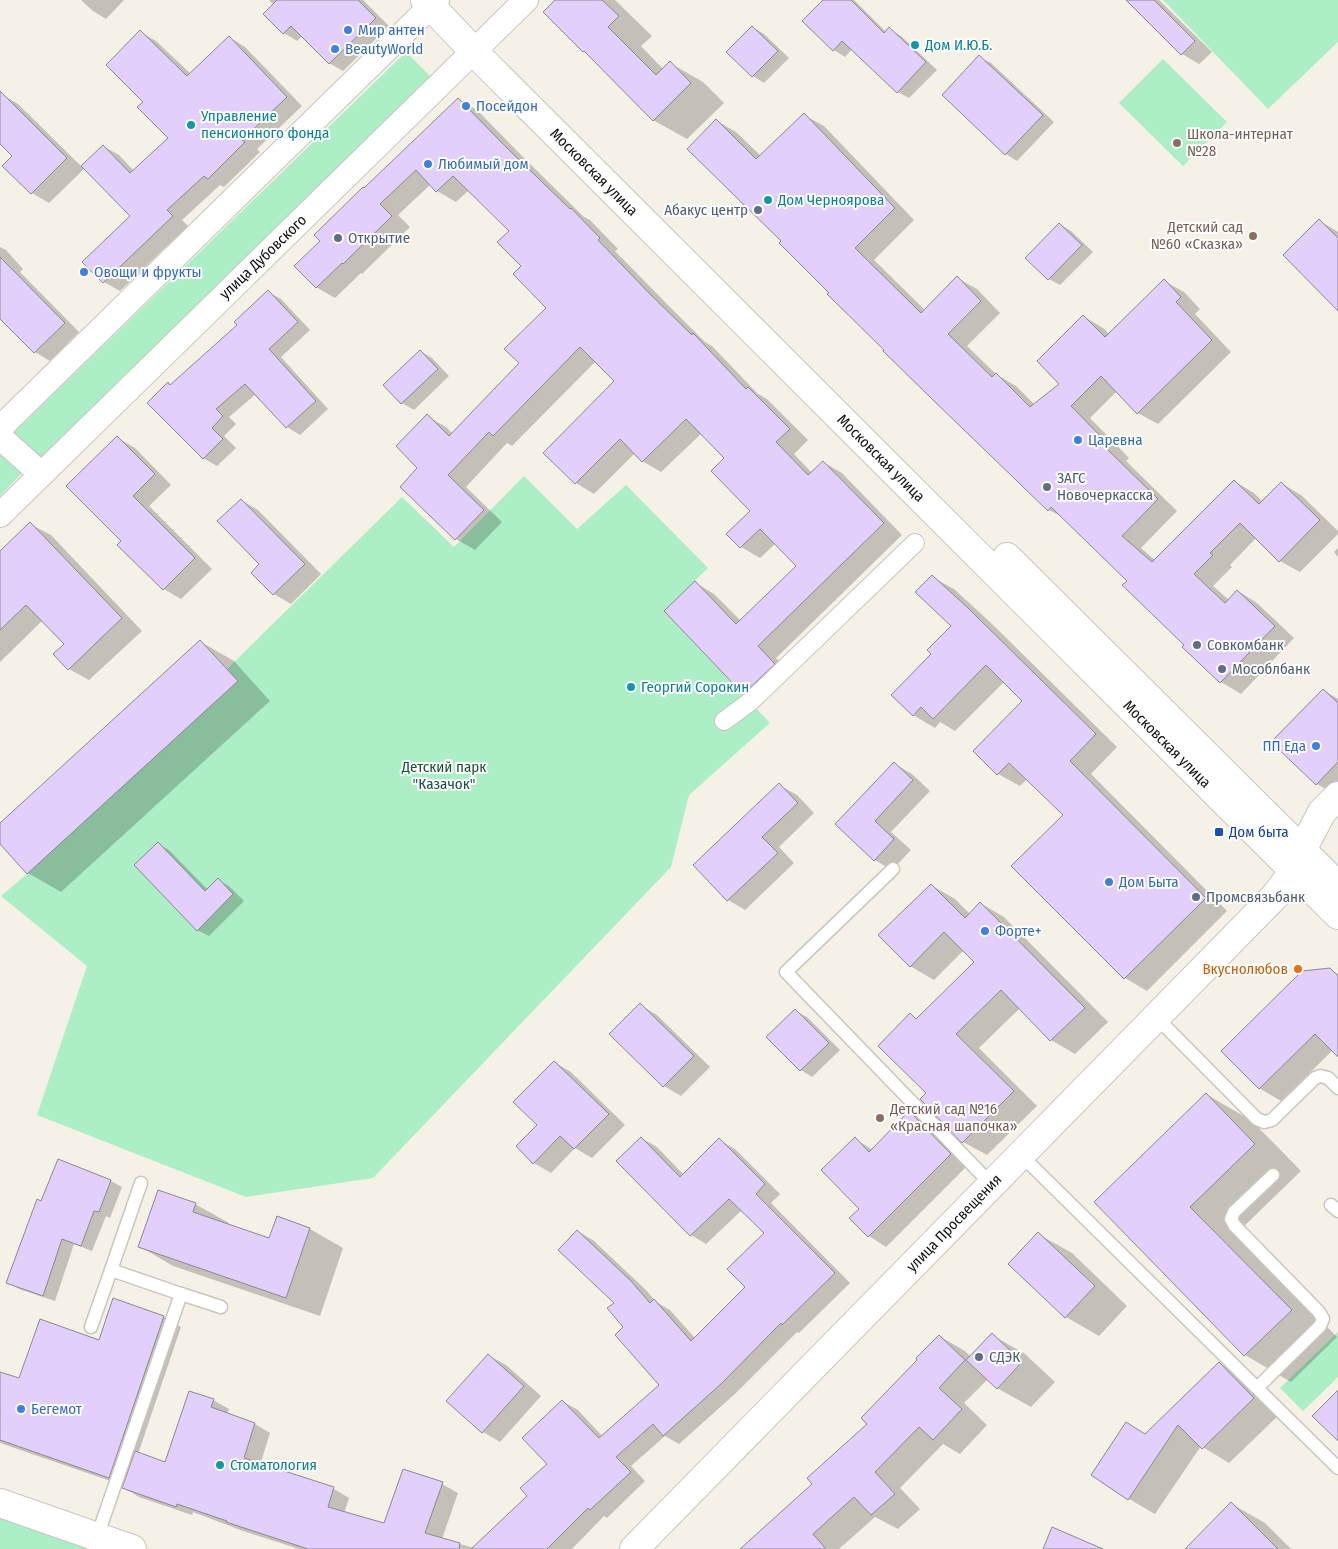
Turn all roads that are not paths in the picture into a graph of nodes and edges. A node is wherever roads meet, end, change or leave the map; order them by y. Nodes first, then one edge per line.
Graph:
1 (526, 0) edge
2 (434, 1) edge
3 (480, 46) junction
4 (0, 428) edge
5 (0, 437) edge
6 (41, 474) junction
7 (0, 515) edge
8 (915, 543) dead end
9 (724, 721) dead end
10 (1338, 796) edge
11 (893, 869) dead end
12 (1317, 872) edge
13 (1338, 915) edge
14 (1156, 1016) junction
15 (1338, 1088) edge
16 (1021, 1155) junction
17 (1273, 1175) dead end
18 (141, 1183) dead end
19 (992, 1185) junction
20 (111, 1270) junction
21 (181, 1294) junction
22 (221, 1307) dead end
23 (91, 1327) dead end
24 (1256, 1388) junction
25 (1338, 1468) edge
26 (0, 1503) edge
27 (98, 1537) junction
28 (132, 1549) edge
29 (634, 1549) edge

1 - 3 street, улица Дубовского
2 - 3 main road, Московская улица
2 - 4 street
3 - 6 street, улица Дубовского
3 - 12 main road, Московская улица
5 - 6 street
6 - 7 street, улица Дубовского
8 - 9 street
10 - 12 main road, улица Просвещения
11 - 19 lane
12 - 13 main road, Московская улица
12 - 14 main road, улица Просвещения
14 - 15 lane
14 - 16 main road, улица Просвещения
16 - 19 main road, улица Просвещения
16 - 24 lane
17 - 24 lane
18 - 20 lane
19 - 29 main road, улица Просвещения
20 - 21 lane
20 - 23 lane
21 - 22 lane
21 - 27 lane
24 - 25 lane
26 - 27 main road
27 - 28 main road

